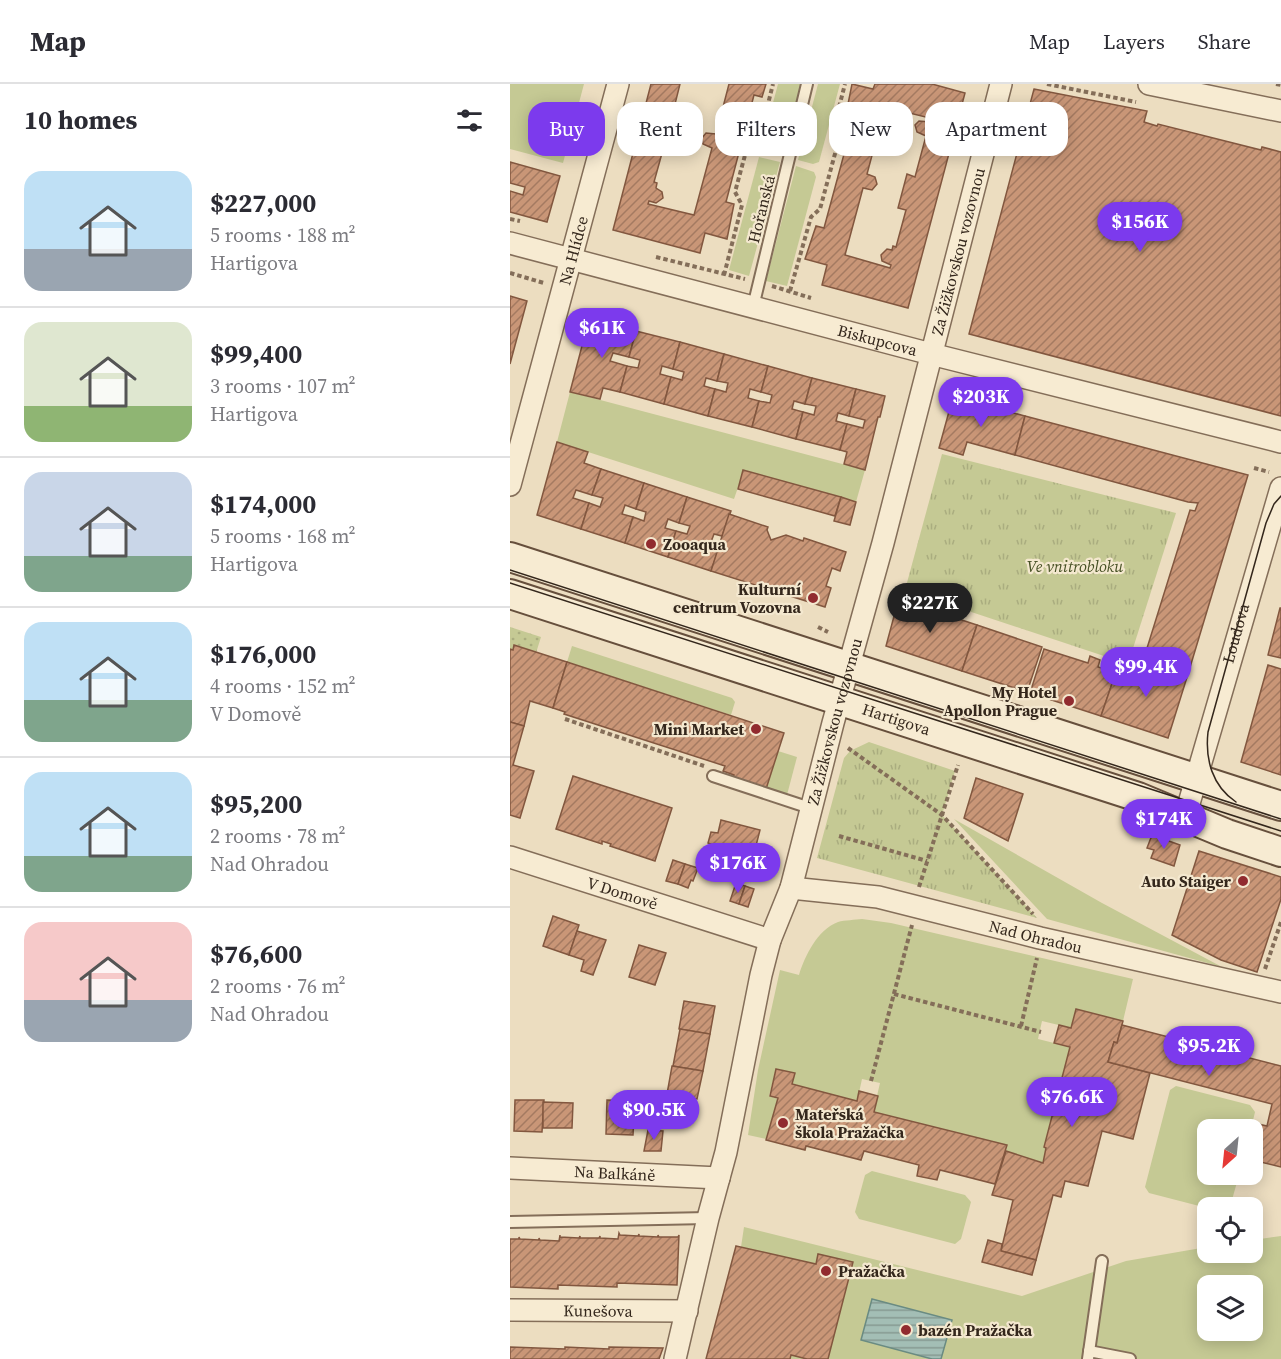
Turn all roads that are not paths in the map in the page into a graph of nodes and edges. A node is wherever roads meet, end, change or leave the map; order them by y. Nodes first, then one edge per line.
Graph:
1 (618, 84) edge
2 (807, 84) edge
3 (1001, 84) edge
4 (1149, 84) edge
5 (1281, 111) edge
6 (510, 243) edge
7 (572, 259) junction
8 (753, 307) junction
9 (931, 354) junction
10 (1281, 442) edge
11 (510, 485) edge
12 (1281, 488) edge
13 (510, 557) edge
14 (510, 594) edge
15 (850, 667) junction
16 (836, 712) junction
17 (713, 776) road end
18 (1196, 778) junction
19 (1281, 806) edge
20 (810, 808) junction
21 (1185, 817) junction
22 (1281, 852) edge
23 (510, 857) edge
24 (790, 888) junction
25 (770, 940) junction
26 (1281, 992) edge
27 (510, 1168) edge
28 (719, 1178) junction
29 (708, 1218) junction
30 (510, 1222) edge
31 (1102, 1261) dead end
32 (510, 1310) edge
33 (687, 1311) junction
34 (1088, 1355) edge
35 (675, 1359) edge
36 (1130, 1359) edge

1 - 7 street, Na Hlídce
2 - 8 lane, Hořanská
3 - 9 street, Za Žižkovskou vozovnou
4 - 5 street
6 - 7 street, Biskupcova
7 - 8 street, Biskupcova
7 - 11 street, Na Hlídce
8 - 9 street, Biskupcova
9 - 10 street, Biskupcova
9 - 15 street, Za Žižkovskou vozovnou
12 - 18 street, Loudova
13 - 15 main road
14 - 16 main road, Hartigova
15 - 16 street, Za Žižkovskou vozovnou
15 - 18 main road
16 - 20 street, Za Žižkovskou vozovnou
16 - 21 main road, Hartigova
17 - 20 lane
18 - 19 main road
18 - 21 street, Loudova
20 - 24 street, Za Žižkovskou vozovnou
21 - 22 main road, Hartigova
23 - 25 street, V Domově
24 - 25 street, Za Žižkovskou vozovnou
24 - 26 street, Nad Ohradou
25 - 28 street, Za Žižkovskou vozovnou
27 - 28 street, Na Balkáně
28 - 29 street, Za Žižkovskou vozovnou
29 - 30 lane
29 - 33 street, Za Žižkovskou vozovnou
31 - 34 lane
32 - 33 street, Kunešova
33 - 35 street, Za Žižkovskou vozovnou
34 - 36 lane

